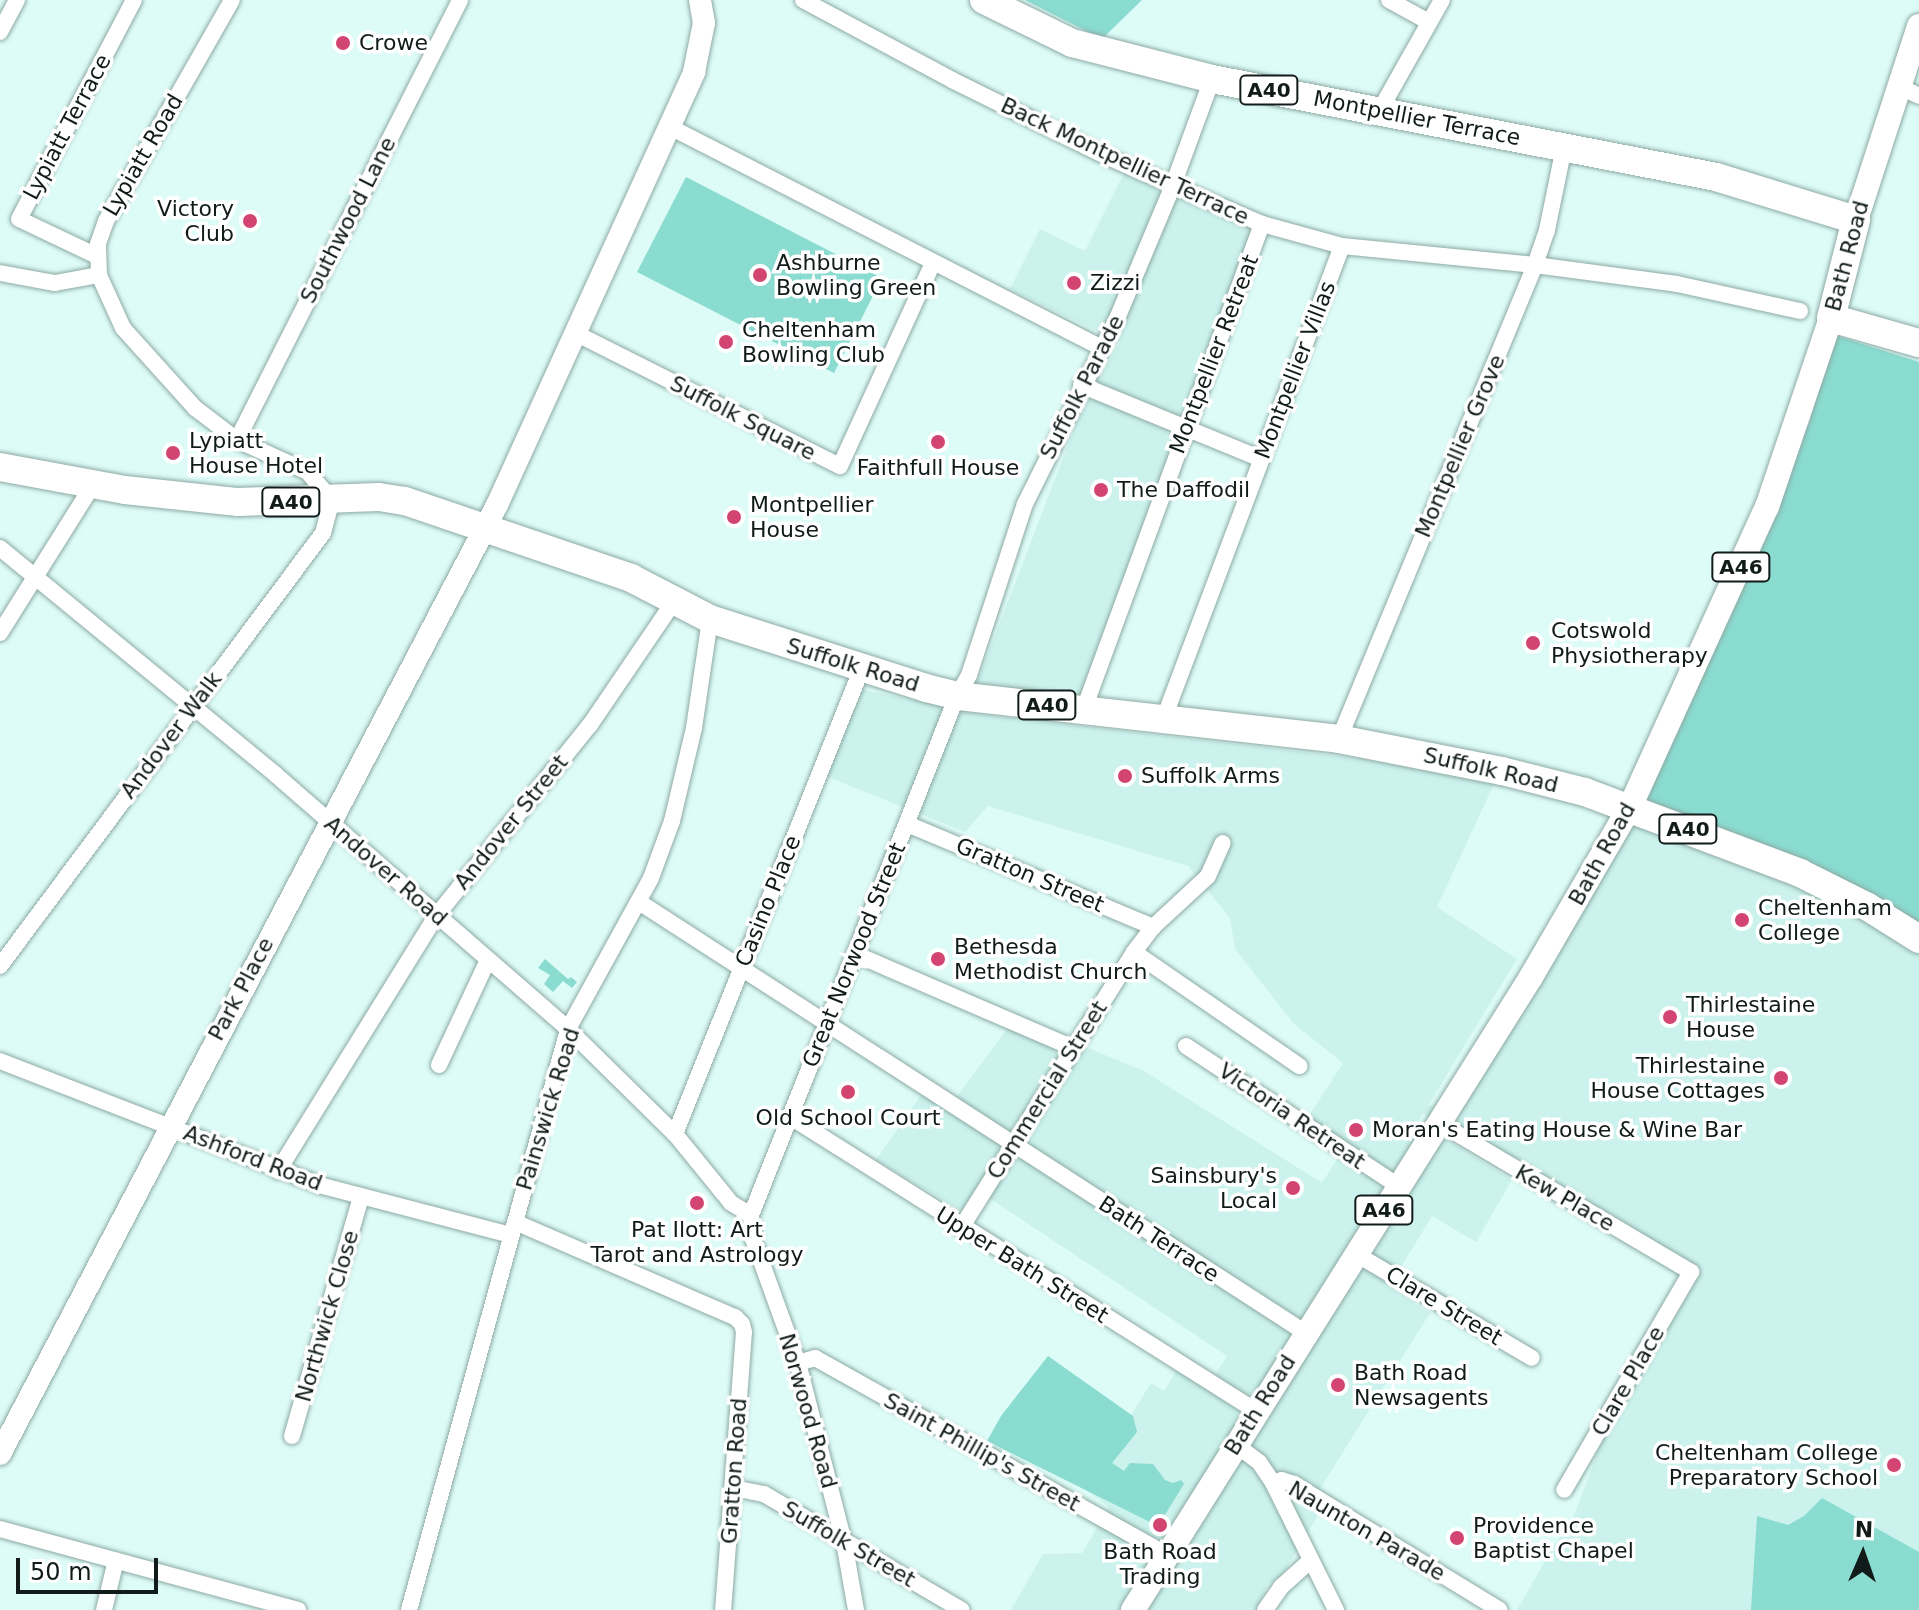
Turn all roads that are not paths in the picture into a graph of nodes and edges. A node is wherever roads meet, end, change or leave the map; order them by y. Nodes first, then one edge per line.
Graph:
1 (17, 0) edge
2 (134, 0) edge
3 (232, 0) edge
4 (460, 0) edge
5 (700, 0) edge
6 (803, 0) edge
7 (984, 0) edge
8 (1389, 0) edge
9 (1442, 0) edge
10 (1429, 22) junction
11 (1919, 26) edge
12 (0, 32) edge
13 (1212, 79) junction
14 (1909, 91) edge
15 (1380, 110) junction
16 (670, 127) junction
17 (1564, 147) junction
18 (1172, 188) junction
19 (1856, 220) junction
20 (1262, 224) junction
21 (1342, 246) junction
22 (97, 256) junction
23 (932, 265) junction
24 (1535, 265) junction
25 (0, 273) edge
26 (99, 275) junction
27 (1800, 311) dead end
28 (1831, 318) junction
29 (577, 334) junction
30 (1919, 343) edge
31 (1101, 348) junction
32 (1081, 385) junction
33 (1185, 429) junction
34 (237, 440) junction
35 (1261, 459) junction
36 (0, 467) edge
37 (93, 485) junction
38 (332, 500) junction
39 (486, 526) junction
40 (0, 548) edge
41 (35, 574) junction
42 (675, 600) junction
43 (710, 619) junction
44 (0, 633) edge
45 (862, 668) junction
46 (957, 696) junction
47 (192, 705) junction
48 (1084, 709) junction
49 (1164, 718) junction
50 (1339, 739) junction
51 (1630, 807) junction
52 (329, 822) junction
53 (907, 824) junction
54 (1223, 843) dead end
55 (639, 902) junction
56 (437, 915) junction
57 (1153, 927) junction
58 (1919, 939) edge
59 (1134, 952) junction
60 (855, 954) junction
61 (488, 960) junction
62 (0, 966) edge
63 (741, 968) junction
64 (827, 1022) junction
65 (568, 1029) junction
66 (1186, 1046) dead end
67 (1071, 1047) junction
68 (0, 1061) edge
69 (439, 1065) dead end
70 (1299, 1066) dead end
71 (789, 1116) junction
72 (1439, 1123) junction
73 (170, 1125) junction
74 (675, 1134) junction
75 (1013, 1145) junction
76 (278, 1171) junction
77 (1398, 1186) junction
78 (361, 1197) junction
79 (751, 1215) junction
80 (961, 1228) junction
81 (513, 1229) junction
82 (1356, 1254) junction
83 (1691, 1272) joint
84 (744, 1332) joint
85 (1306, 1333) junction
86 (1532, 1358) dead end
87 (798, 1363) junction
88 (1256, 1411) junction
89 (292, 1436) dead end
90 (1235, 1444) junction
91 (0, 1454) edge
92 (1273, 1483) junction
93 (733, 1488) junction
94 (1564, 1490) dead end
95 (0, 1529) edge
96 (844, 1542) junction
97 (1165, 1554) junction
98 (116, 1560) junction
99 (1311, 1560) junction
100 (410, 1608) edge
101 (104, 1610) edge
102 (298, 1610) edge
103 (723, 1610) edge
104 (856, 1610) edge
105 (962, 1610) edge
106 (1133, 1610) edge
107 (1265, 1610) edge
108 (1336, 1610) edge
109 (1500, 1610) edge

1 - 12 street
2 - 22 street, Lypiatt Terrace
3 - 22 street, Lypiatt Road
4 - 34 street, Southwood Lane
5 - 16 street
6 - 18 street, Back Montpellier Terrace
7 - 13 highway, Montpellier Terrace / A40
8 - 10 street
9 - 10 street
10 - 15 street
11 - 14 main road, Bath Road / A46
13 - 15 highway, Montpellier Terrace / A40
13 - 18 street, Suffolk Parade
14 - 19 main road, Bath Road / A46
15 - 17 highway, Montpellier Terrace / A40
16 - 23 street
16 - 29 street
17 - 19 highway, Montpellier Terrace / A40
17 - 24 street, Montpellier Grove
18 - 20 street, Back Montpellier Terrace
18 - 31 street, Suffolk Parade
19 - 28 highway, Bath Road / A46
20 - 21 street, Back Montpellier Terrace
20 - 33 street, Montpellier Retreat
21 - 24 street, Back Montpellier Terrace
21 - 35 street, Montpellier Villas
22 - 26 street, Lypiatt Road
23 - 29 street, Suffolk Square
23 - 31 street
24 - 27 street, Back Montpellier Terrace
24 - 50 street, Montpellier Grove
25 - 26 street
26 - 34 street, Lypiatt Road
28 - 30 highway
28 - 51 main road, Bath Road / A46
29 - 39 street
31 - 32 street, Suffolk Parade
32 - 33 street
32 - 46 street, Suffolk Parade
33 - 35 street
33 - 48 street, Montpellier Retreat
34 - 38 street, Lypiatt Road
35 - 49 street, Montpellier Villas
36 - 37 highway, A40
37 - 38 highway, Suffolk Road / A40
37 - 41 street
38 - 39 highway, Suffolk Road / A40
38 - 47 street, Andover Walk
39 - 42 highway, Suffolk Road / A40
39 - 52 street, Park Place
40 - 41 street, Andover Road
41 - 44 street
41 - 47 street, Andover Road
42 - 43 highway, Suffolk Road / A40
42 - 56 street, Andover Street
43 - 45 highway, Suffolk Road / A40
43 - 55 street, Painswick Road
45 - 46 highway, Suffolk Road / A40
45 - 63 street, Casino Place
46 - 48 highway, Suffolk Road / A40
46 - 53 street, Great Norwood Street
47 - 52 street, Andover Road
47 - 62 street, Andover Walk
48 - 49 highway, Suffolk Road / A40
49 - 50 highway, Suffolk Road / A40
50 - 51 highway, Suffolk Road / A40
51 - 58 highway, A40
51 - 72 main road, Bath Road / A46
52 - 56 street, Andover Road
52 - 73 street, Park Place
53 - 57 street, Gratton Street
53 - 60 street, Great Norwood Street
54 - 57 street, Commercial Street
55 - 63 street, Bath Terrace
55 - 65 street, Painswick Road
56 - 61 street, Andover Road
56 - 76 street, Andover Street
57 - 59 street, Commercial Street
59 - 67 street, Commercial Street
59 - 70 street
60 - 64 street, Great Norwood Street
60 - 67 street
61 - 65 street, Andover Road
61 - 69 street
63 - 64 street, Bath Terrace
63 - 74 street, Casino Place
64 - 71 street, Great Norwood Street
64 - 75 street, Bath Terrace
65 - 74 street, Andover Road
65 - 81 street, Painswick Road
66 - 77 street, Victoria Retreat
67 - 75 street, Commercial Street
68 - 73 street, Ashford Road
71 - 79 street, Great Norwood Street
71 - 80 street, Upper Bath Street
72 - 77 main road, Bath Road / A46
72 - 83 street, Kew Place
73 - 76 street, Ashford Road
73 - 91 street, Park Place
74 - 79 street, Andover Road
75 - 80 street, Commercial Street
75 - 85 street, Bath Terrace
76 - 78 street, Ashford Road
77 - 82 main road, Bath Road / A46
78 - 81 street, Ashford Road
78 - 89 street, Northwick Close
79 - 87 street, Norwood Road
80 - 88 street, Upper Bath Street
81 - 84 street, Ashford Road
81 - 100 street, Painswick Road
82 - 85 main road, Bath Road / A46
82 - 86 street, Clare Street
83 - 94 street, Clare Place
84 - 93 street, Gratton Road
85 - 88 main road, Bath Road / A46
87 - 96 street, Norwood Road
87 - 97 street, Saint Phillip's Street
88 - 90 main road, Bath Road / A46
90 - 92 street
90 - 97 main road, Bath Road / A46
92 - 99 street
92 - 109 street, Naunton Parade
93 - 96 street, Suffolk Street
93 - 103 street, Gratton Road
95 - 98 street
96 - 104 street, Norwood Road
96 - 105 street, Suffolk Street
97 - 106 main road, Bath Road / A46
98 - 101 street
98 - 102 street
99 - 107 street
99 - 108 street

